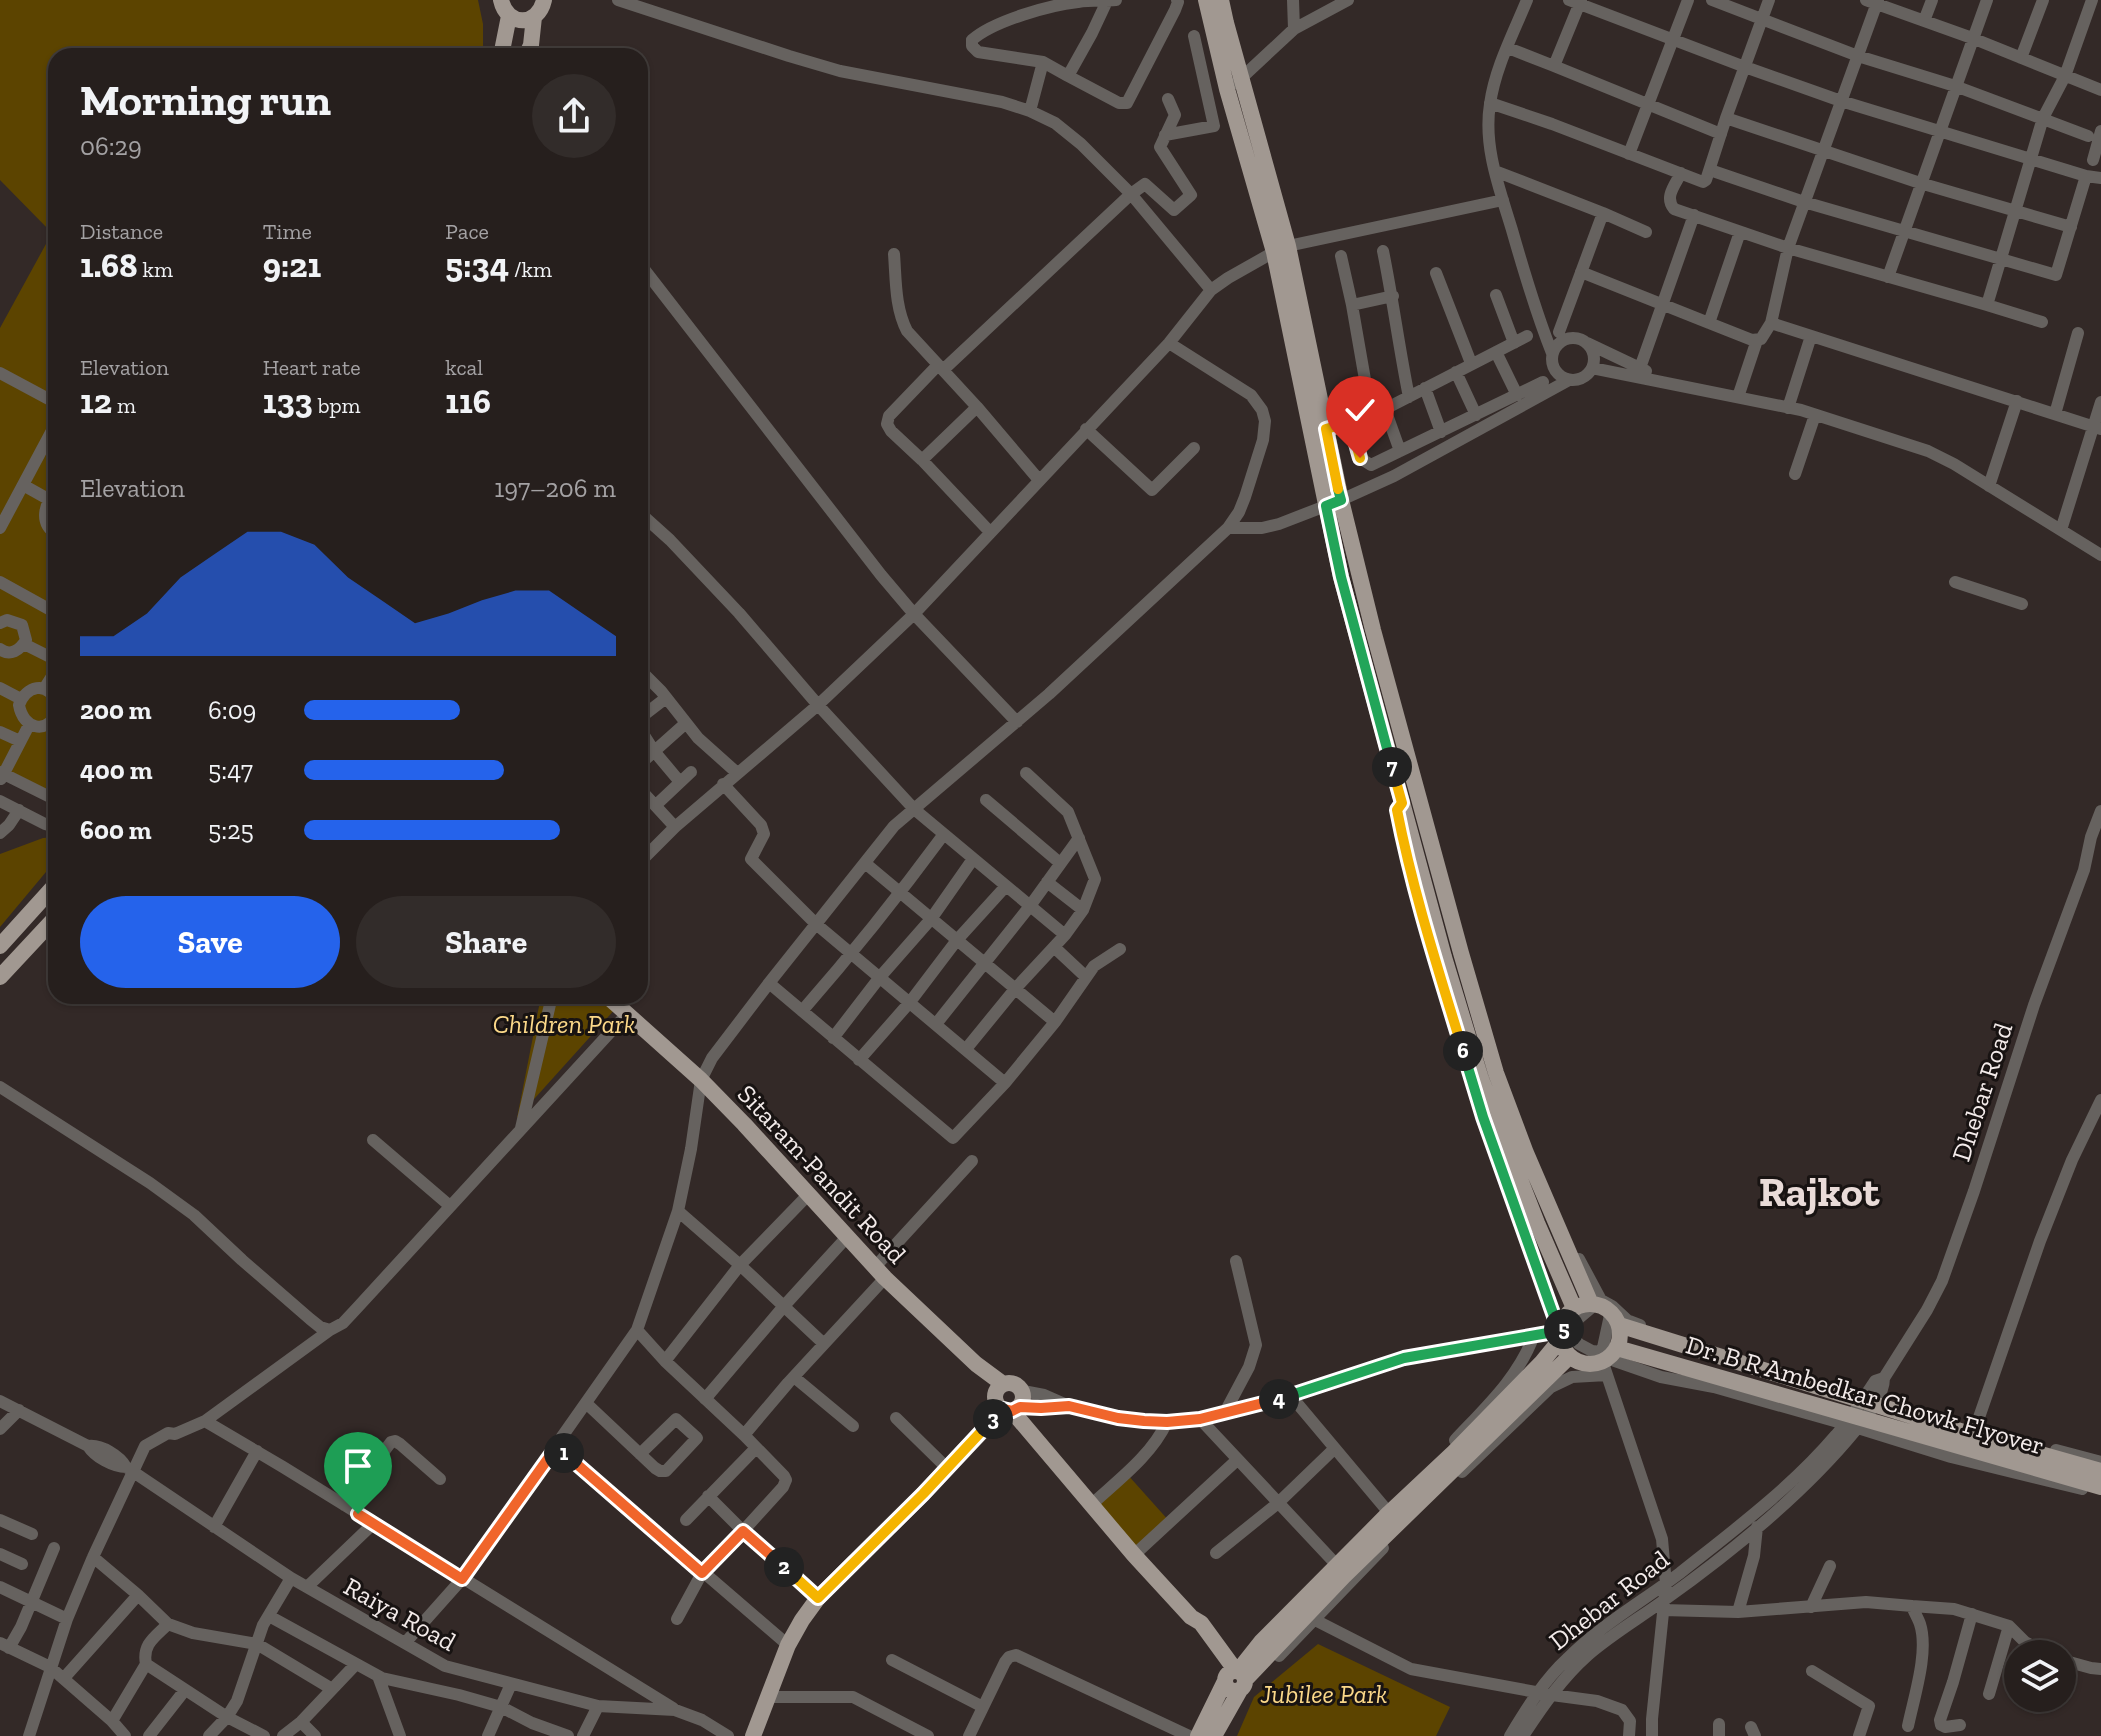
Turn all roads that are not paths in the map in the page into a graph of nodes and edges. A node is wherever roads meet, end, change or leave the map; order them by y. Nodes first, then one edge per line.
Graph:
1 (618, 0) edge
2 (1116, 0) edge
3 (1177, 0) edge
4 (1206, 0) edge
5 (1221, 0) edge
6 (1293, 0) edge
7 (1348, 0) edge
8 (1527, 0) edge
9 (1688, 0) edge
10 (1712, 0) edge
11 (1769, 0) edge
12 (1932, 0) edge
13 (1987, 0) edge
14 (2043, 0) edge
15 (2092, 0) edge
16 (546, 1) edge
17 (1107, 1) edge
18 (1576, 1) edge
19 (1874, 1) edge
20 (503, 4) edge
21 (534, 17) junction
22 (1762, 20) junction
23 (1924, 21) junction
24 (1294, 29) junction
25 (1194, 36) dead end
26 (1972, 38) junction
27 (1674, 39) junction
28 (501, 48) edge
29 (530, 48) edge
30 (1508, 48) junction
31 (1858, 56) junction
32 (2021, 58) junction
33 (1043, 62) junction
34 (1554, 66) junction
35 (1745, 67) junction
36 (1068, 76) junction
37 (2065, 76) junction
38 (1242, 79) junction
39 (1955, 86) junction
40 (1227, 89) junction
41 (2101, 90) edge
42 (1168, 99) dead end
43 (1841, 101) junction
44 (1490, 103) junction
45 (1650, 104) junction
46 (1030, 111) junction
47 (1726, 118) junction
48 (2043, 118) junction
49 (1940, 130) junction
50 (2095, 133) edge
51 (1721, 134) junction
52 (1165, 135) junction
53 (1823, 150) junction
54 (1629, 154) junction
55 (2030, 158) junction
56 (2093, 160) dead end
57 (1710, 170) junction
58 (1495, 171) junction
59 (1681, 173) junction
60 (2086, 176) junction
61 (2101, 178) edge
62 (1920, 183) junction
63 (1131, 194) junction
64 (1503, 200) junction
65 (1804, 202) junction
66 (2016, 211) junction
67 (1603, 213) junction
68 (1694, 215) junction
69 (2071, 227) junction
70 (1903, 231) junction
71 (1646, 232) dead end
72 (1740, 232) junction
73 (1788, 248) junction
74 (1281, 249) junction
75 (1383, 251) dead end
76 (894, 254) dead end
77 (1341, 256) dead end
78 (2000, 259) junction
79 (1581, 272) junction
80 (1436, 273) dead end
81 (648, 274) edge
82 (1888, 277) junction
83 (1211, 290) junction
84 (1496, 295) dead end
85 (1393, 296) junction
86 (1664, 304) junction
87 (1352, 305) junction
88 (1987, 305) junction
89 (1537, 315) junction
90 (2042, 322) dead end
91 (1709, 323) junction
92 (1771, 323) junction
93 (2078, 333) dead end
94 (1562, 335) junction
95 (1527, 336) dead end
96 (1811, 336) junction
97 (1757, 340) junction
98 (1169, 343) junction
99 (1514, 343) junction
100 (1586, 343) junction
101 (1496, 352) junction
102 (1552, 353) junction
103 (1471, 363) junction
104 (940, 368) junction
105 (1592, 368) junction
106 (1640, 368) junction
107 (1456, 372) junction
108 (0, 373) edge
109 (1569, 380) junction
110 (1543, 382) dead end
111 (1671, 383) junction
112 (1425, 388) junction
113 (1517, 395) junction
114 (1409, 397) junction
115 (1738, 397) junction
116 (48, 399) edge
117 (2017, 401) junction
118 (2101, 402) edge
119 (977, 407) junction
120 (1788, 408) junction
121 (1385, 409) junction
122 (1371, 414) junction
123 (2055, 414) junction
124 (1476, 415) junction
125 (1815, 415) junction
126 (1350, 422) junction
127 (2097, 427) edge
128 (1086, 429) junction
129 (1326, 429) junction
130 (1441, 432) junction
131 (48, 438) edge
132 (1194, 448) dead end
133 (1400, 451) junction
134 (922, 460) junction
135 (1795, 474) dead end
136 (1039, 480) junction
137 (23, 485) junction
138 (1989, 486) junction
139 (48, 494) edge
140 (48, 503) edge
141 (1334, 503) junction
142 (648, 520) edge
143 (48, 527) edge
144 (0, 528) edge
145 (1228, 528) junction
146 (2061, 530) junction
147 (990, 532) junction
148 (2101, 555) edge
149 (0, 582) edge
150 (1955, 582) dead end
151 (2022, 604) dead end
152 (48, 609) edge
153 (914, 614) junction
154 (0, 623) edge
155 (24, 644) junction
156 (0, 649) edge
157 (48, 656) edge
158 (648, 679) edge
159 (48, 683) edge
160 (0, 688) edge
161 (44, 689) junction
162 (48, 692) edge
163 (666, 698) junction
164 (21, 699) junction
165 (818, 705) junction
166 (648, 712) edge
167 (48, 722) edge
168 (1017, 722) junction
169 (686, 723) junction
170 (29, 725) junction
171 (0, 732) edge
172 (20, 741) junction
173 (648, 742) edge
174 (654, 751) junction
175 (648, 757) edge
176 (0, 772) edge
177 (691, 772) dead end
178 (736, 772) junction
179 (1026, 773) dead end
180 (0, 780) edge
181 (680, 782) junction
182 (723, 784) junction
183 (48, 796) edge
184 (648, 797) edge
185 (986, 800) dead end
186 (0, 801) edge
187 (656, 805) junction
188 (1402, 805) junction
189 (914, 809) junction
190 (19, 810) junction
191 (2101, 811) edge
192 (48, 825) edge
193 (675, 827) junction
194 (0, 833) edge
195 (944, 834) junction
196 (1079, 838) junction
197 (648, 851) edge
198 (973, 859) junction
199 (2087, 859) junction
200 (2101, 862) edge
201 (865, 863) junction
202 (1060, 863) junction
203 (1047, 882) junction
204 (1006, 886) junction
205 (48, 893) edge
206 (901, 893) junction
207 (1030, 906) junction
208 (1083, 910) junction
209 (931, 919) junction
210 (816, 924) junction
211 (48, 926) edge
212 (1065, 935) junction
213 (957, 940) junction
214 (0, 946) edge
215 (1054, 947) junction
216 (1120, 949) dead end
217 (852, 954) junction
218 (985, 964) junction
219 (0, 977) edge
220 (880, 977) junction
221 (1086, 977) junction
222 (769, 983) junction
223 (1015, 989) junction
224 (910, 1002) junction
225 (550, 1004) edge
226 (616, 1004) edge
227 (802, 1011) junction
228 (627, 1014) junction
229 (1055, 1022) junction
230 (936, 1024) junction
231 (833, 1038) junction
232 (966, 1049) junction
233 (859, 1060) junction
234 (701, 1080) junction
235 (1005, 1083) junction
236 (0, 1087) edge
237 (2101, 1100) edge
238 (520, 1131) junction
239 (373, 1140) dead end
240 (972, 1161) dead end
241 (808, 1195) junction
242 (450, 1206) junction
243 (678, 1211) junction
244 (847, 1237) junction
245 (1236, 1261) dead end
246 (740, 1265) junction
247 (880, 1273) junction
248 (1601, 1303) junction
249 (784, 1306) junction
250 (1574, 1308) junction
251 (1619, 1325) junction
252 (330, 1330) junction
253 (637, 1330) junction
254 (1534, 1335) junction
255 (1563, 1335) junction
256 (824, 1344) junction
257 (1610, 1350) junction
258 (1570, 1356) junction
259 (665, 1361) junction
260 (1607, 1375) junction
261 (794, 1377) junction
262 (1291, 1396) junction
263 (1871, 1397) junction
264 (705, 1399) junction
265 (1009, 1399) junction
266 (0, 1401) edge
267 (586, 1403) junction
268 (19, 1410) junction
269 (1224, 1414) junction
270 (896, 1418) dead end
271 (1200, 1419) junction
272 (205, 1421) junction
273 (1167, 1422) junction
274 (853, 1426) dead end
275 (1851, 1426) junction
276 (0, 1429) edge
277 (1975, 1429) junction
278 (744, 1435) junction
279 (557, 1446) junction
280 (756, 1448) junction
281 (1334, 1449) junction
282 (257, 1451) junction
283 (640, 1454) junction
284 (1237, 1460) junction
285 (2101, 1462) edge
286 (947, 1468) junction
287 (129, 1469) junction
288 (2101, 1471) edge
289 (440, 1479) dead end
290 (2101, 1487) edge
291 (2101, 1494) edge
292 (708, 1496) junction
293 (1278, 1503) junction
294 (344, 1505) junction
295 (1091, 1505) junction
296 (1385, 1508) junction
297 (0, 1520) edge
298 (686, 1520) dead end
299 (374, 1523) junction
300 (214, 1527) junction
301 (1757, 1527) junction
302 (743, 1531) junction
303 (32, 1534) dead end
304 (54, 1548) dead end
305 (1216, 1553) dead end
306 (0, 1554) edge
307 (1134, 1555) junction
308 (93, 1557) junction
309 (1333, 1561) junction
310 (22, 1564) dead end
311 (1830, 1566) dead end
312 (702, 1573) junction
313 (291, 1578) junction
314 (462, 1579) junction
315 (1666, 1584) junction
316 (0, 1587) edge
317 (307, 1587) junction
318 (138, 1595) junction
319 (818, 1598) junction
320 (30, 1601) junction
321 (1664, 1605) junction
322 (1912, 1606) junction
323 (1811, 1607) junction
324 (1738, 1612) junction
325 (1972, 1614) junction
326 (269, 1616) junction
327 (67, 1619) junction
328 (677, 1619) dead end
329 (1315, 1620) junction
330 (168, 1624) junction
331 (2009, 1626) junction
332 (2023, 1640) edge
333 (405, 1643) junction
334 (257, 1644) junction
335 (5, 1645) edge
336 (788, 1645) junction
337 (1267, 1646) junction
338 (892, 1660) dead end
339 (1254, 1661) junction
340 (2076, 1663) edge
341 (146, 1664) junction
342 (356, 1664) junction
343 (50, 1667) junction
344 (2101, 1669) edge
345 (1812, 1671) dead end
346 (378, 1676) junction
347 (64, 1678) junction
348 (1235, 1678) junction
349 (511, 1684) junction
350 (332, 1689) junction
351 (185, 1690) junction
352 (1537, 1693) junction
353 (1989, 1694) dead end
354 (1552, 1695) junction
355 (769, 1697) junction
356 (598, 1706) junction
357 (501, 1707) junction
358 (983, 1707) junction
359 (675, 1710) junction
360 (227, 1717) junction
361 (112, 1721) junction
362 (301, 1722) junction
363 (1960, 1725) dead end
364 (1908, 1726) dead end
365 (29, 1736) edge
366 (125, 1736) edge
367 (149, 1736) edge
368 (209, 1736) edge
369 (264, 1736) edge
370 (283, 1736) edge
371 (315, 1736) edge
372 (400, 1736) edge
373 (488, 1736) edge
374 (568, 1736) edge
375 (583, 1736) edge
376 (728, 1736) edge
377 (753, 1736) edge
378 (928, 1736) edge
379 (969, 1736) edge
380 (1189, 1736) edge
381 (1198, 1736) edge
382 (1214, 1736) edge
383 (1510, 1736) edge
384 (1523, 1736) edge
385 (1629, 1736) edge
386 (1652, 1736) edge
387 (1859, 1736) edge

1 - 46 street
2 - 17 street
3 - 36 street
4 - 40 main road
5 - 38 main road
6 - 24 street
7 - 24 street
8 - 30 street
9 - 27 street
10 - 22 street
11 - 22 street
12 - 23 street
13 - 26 street
14 - 32 street
15 - 37 street
16 - 21 main road
17 - 33 street
17 - 36 street
18 - 27 street
18 - 34 street
19 - 23 street
19 - 31 street
20 - 21 main road
20 - 28 main road
21 - 29 main road
22 - 31 street
22 - 35 street
23 - 26 street
24 - 38 street
25 - 52 street
26 - 32 street
26 - 39 street
27 - 35 street
27 - 45 street
30 - 34 street
30 - 44 street
31 - 39 street
31 - 43 street
32 - 37 street
33 - 36 street
33 - 46 street
34 - 45 street
35 - 43 street
35 - 47 street
37 - 41 street
37 - 48 street
38 - 40 street
38 - 74 main road
39 - 48 street
39 - 49 street
40 - 74 main road
42 - 52 street
43 - 49 street
43 - 53 street
44 - 54 street
44 - 58 street
45 - 51 street
45 - 54 street
46 - 63 street
47 - 51 street
47 - 53 street
48 - 50 street
48 - 55 street
49 - 55 street
49 - 62 street
50 - 56 street
51 - 57 street
52 - 63 street
53 - 62 street
53 - 65 street
54 - 59 street
55 - 60 street
55 - 66 street
57 - 59 street
57 - 65 street
58 - 64 street
58 - 67 street
59 - 68 street
60 - 61 street
60 - 69 street
62 - 66 street
62 - 70 street
63 - 83 street
63 - 104 street
64 - 74 street
64 - 89 street
65 - 70 street
65 - 73 street
66 - 69 street
66 - 78 street
67 - 71 street
67 - 79 street
68 - 72 street
68 - 86 street
69 - 78 street
70 - 78 street
70 - 82 street
72 - 73 street
72 - 91 street
73 - 82 street
73 - 92 street
74 - 83 street
74 - 129 main road
74 - 141 main road
75 - 85 street
76 - 104 street
77 - 87 street
78 - 88 street
79 - 86 street
79 - 94 street
80 - 103 street
81 - 153 street
82 - 88 street
83 - 98 street
84 - 99 street
85 - 87 street
85 - 114 street
86 - 91 street
86 - 106 street
87 - 122 street
88 - 90 street
89 - 94 street
89 - 102 street
91 - 97 street
92 - 96 street
92 - 97 street
93 - 123 street
94 - 100 street
94 - 102 street
95 - 99 street
96 - 117 street
96 - 120 street
97 - 115 street
98 - 128 street
98 - 145 street
99 - 101 street
100 - 105 street
100 - 106 street
101 - 103 street
101 - 113 street
102 - 109 street
103 - 107 street
104 - 119 street
104 - 134 street
105 - 109 street
105 - 111 street
106 - 111 street
107 - 112 street
107 - 124 street
108 - 116 street
109 - 141 street
110 - 113 street
111 - 115 street
112 - 114 street
112 - 130 street
113 - 124 street
114 - 121 street
115 - 120 street
117 - 123 street
117 - 138 street
118 - 127 street
119 - 134 street
119 - 136 street
120 - 125 street
121 - 122 street
121 - 133 street
122 - 126 street
123 - 127 street
124 - 130 street
125 - 135 street
125 - 138 street
126 - 129 street
126 - 133 street
127 - 146 street
128 - 132 street
128 - 136 street
129 - 141 main road
130 - 133 street
131 - 137 street
134 - 147 street
136 - 147 street
137 - 139 street
137 - 144 street
138 - 146 street
140 - 143 street
141 - 145 street
141 - 188 main road
141 - 248 main road, Dr. B R Ambedkar Chowk Flyover
142 - 165 street
145 - 168 street
146 - 148 street
147 - 153 street
149 - 152 street
150 - 151 street
153 - 165 street
153 - 168 street
154 - 155 street
155 - 156 street
155 - 157 street
158 - 163 street
159 - 161 street
160 - 164 street
161 - 162 street
161 - 164 street
163 - 166 street
163 - 169 street
164 - 170 street
165 - 178 street
165 - 189 street
167 - 170 street
168 - 189 street
169 - 174 street
169 - 178 street
170 - 172 street
171 - 172 street
172 - 180 street
173 - 174 street
174 - 175 street
174 - 181 street
176 - 183 street
177 - 181 street
178 - 182 street
179 - 196 street
181 - 187 street
182 - 193 street
182 - 210 street
184 - 187 street
185 - 202 street
186 - 190 street
187 - 193 street
188 - 250 main road
188 - 255 street
189 - 195 street
189 - 201 street
190 - 192 street
190 - 194 street
191 - 199 street, Dhebar Road
193 - 197 street
195 - 198 street
195 - 206 street
196 - 202 street
196 - 208 street
198 - 204 street
198 - 209 street
199 - 200 street
199 - 263 street, Dhebar Road
201 - 206 street
201 - 210 street
202 - 203 street
203 - 207 street
203 - 208 street
204 - 207 street
204 - 213 street
205 - 214 main road
206 - 209 street
206 - 217 street
207 - 212 street
207 - 218 street
208 - 212 street
209 - 213 street
209 - 220 street
210 - 217 street
210 - 222 street
211 - 219 main road
212 - 215 street
213 - 218 street
213 - 224 street
215 - 221 street
215 - 223 street
216 - 221 street
217 - 220 street
217 - 227 street
218 - 223 street
218 - 230 street
220 - 224 street
220 - 231 street
221 - 229 street
222 - 227 street
222 - 234 street
223 - 229 street
223 - 232 street
224 - 230 street
224 - 233 street
225 - 238 street
226 - 228 main road, Sitaram-Pandit Road
227 - 231 street
228 - 234 main road, Sitaram-Pandit Road
228 - 238 street
229 - 235 street
230 - 232 street
231 - 233 street
232 - 235 street
233 - 235 street
234 - 241 main road, Sitaram-Pandit Road
234 - 243 street
236 - 252 street
237 - 277 street
238 - 242 street
239 - 242 street
240 - 247 street
241 - 244 main road, Sitaram-Pandit Road
241 - 246 street
242 - 252 street
243 - 246 street
243 - 253 street
244 - 247 main road, Sitaram-Pandit Road
244 - 249 street
245 - 269 street
246 - 249 street
246 - 259 street
247 - 256 street
247 - 265 main road, Sitaram-Pandit Road
248 - 250 main road
248 - 251 main road, Dr. B R Ambedkar Chowk Flyover
248 - 255 street
248 - 257 street
248 - 263 street
249 - 256 street
249 - 264 street
250 - 255 main road
251 - 257 main road
251 - 288 main road, Dr. B R Ambedkar Chowk Flyover
252 - 272 street
253 - 259 street
253 - 267 street
254 - 255 street
254 - 262 street
254 - 296 street
255 - 257 street
255 - 258 main road
255 - 337 main road
256 - 261 street
257 - 258 main road
257 - 260 street
257 - 275 street
257 - 290 main road, Dr. B R Ambedkar Chowk Flyover
258 - 337 main road
259 - 264 street
260 - 315 street
260 - 329 street
261 - 274 street
261 - 278 street
262 - 269 street
262 - 281 street
263 - 275 street, Dhebar Road
263 - 277 street
264 - 278 street
265 - 273 street
265 - 286 main road
265 - 295 main road, Sitaram-Pandit Road
266 - 268 street, Raiya Road
267 - 279 street
267 - 283 street
268 - 276 street
268 - 287 street, Raiya Road
269 - 271 street
270 - 286 street
271 - 273 street
271 - 284 street
272 - 282 street
272 - 287 street
273 - 295 street
275 - 291 street
275 - 301 street, Dhebar Road
275 - 315 street, Dhebar Road
277 - 285 street
278 - 280 street
279 - 312 street
279 - 314 street
280 - 292 street
280 - 302 street
281 - 293 street
281 - 296 street
282 - 294 street
282 - 300 street
283 - 283 street
284 - 293 street
284 - 307 street
286 - 319 main road
287 - 300 street, Raiya Road
287 - 308 street
289 - 294 street
292 - 298 street
292 - 302 street
293 - 305 street
293 - 309 street
294 - 299 street
295 - 307 main road, Sitaram-Pandit Road
296 - 309 street
297 - 303 street
299 - 314 street
299 - 317 street
300 - 313 street, Raiya Road
301 - 321 street, Dhebar Road
301 - 324 street
302 - 312 street
302 - 319 street
304 - 320 street
306 - 310 street
307 - 348 main road, Sitaram-Pandit Road
308 - 318 street
308 - 327 street
309 - 339 street
311 - 323 street
312 - 328 street
312 - 336 street
313 - 317 street, Raiya Road
313 - 326 street
314 - 333 street
314 - 359 street
315 - 321 street
315 - 352 street, Dhebar Road
316 - 320 street
317 - 333 street, Raiya Road
318 - 330 street
318 - 347 street
319 - 336 main road
320 - 327 street
320 - 335 street
321 - 324 street
321 - 354 street, Dhebar Road
321 - 386 street
322 - 323 street
322 - 325 street
322 - 364 street
323 - 324 street
325 - 331 street
325 - 363 street
326 - 334 street
326 - 342 street
327 - 343 street
329 - 339 street
329 - 352 street
330 - 334 street
330 - 341 street
331 - 332 street
331 - 353 street
333 - 349 street, Raiya Road
334 - 350 street
334 - 360 street
335 - 343 street
336 - 355 main road
337 - 339 main road
338 - 358 street
339 - 348 main road
340 - 344 street
341 - 351 street
341 - 361 street
342 - 346 street
342 - 350 street
343 - 347 street
343 - 365 street
345 - 387 street
346 - 357 street
346 - 372 street
347 - 361 street
348 - 381 main road
348 - 382 main road
349 - 356 street, Raiya Road
349 - 357 street
350 - 362 street
351 - 360 street
351 - 367 street
352 - 354 street
352 - 383 street, Dhebar Road
354 - 384 street, Dhebar Road
354 - 385 street
355 - 377 main road
355 - 378 street
356 - 359 street, Raiya Road
356 - 375 street
357 - 373 street
357 - 374 street
358 - 379 street
358 - 380 street
359 - 376 street, Raiya Road
360 - 368 street
360 - 369 street
361 - 366 street
362 - 370 street
362 - 371 street

